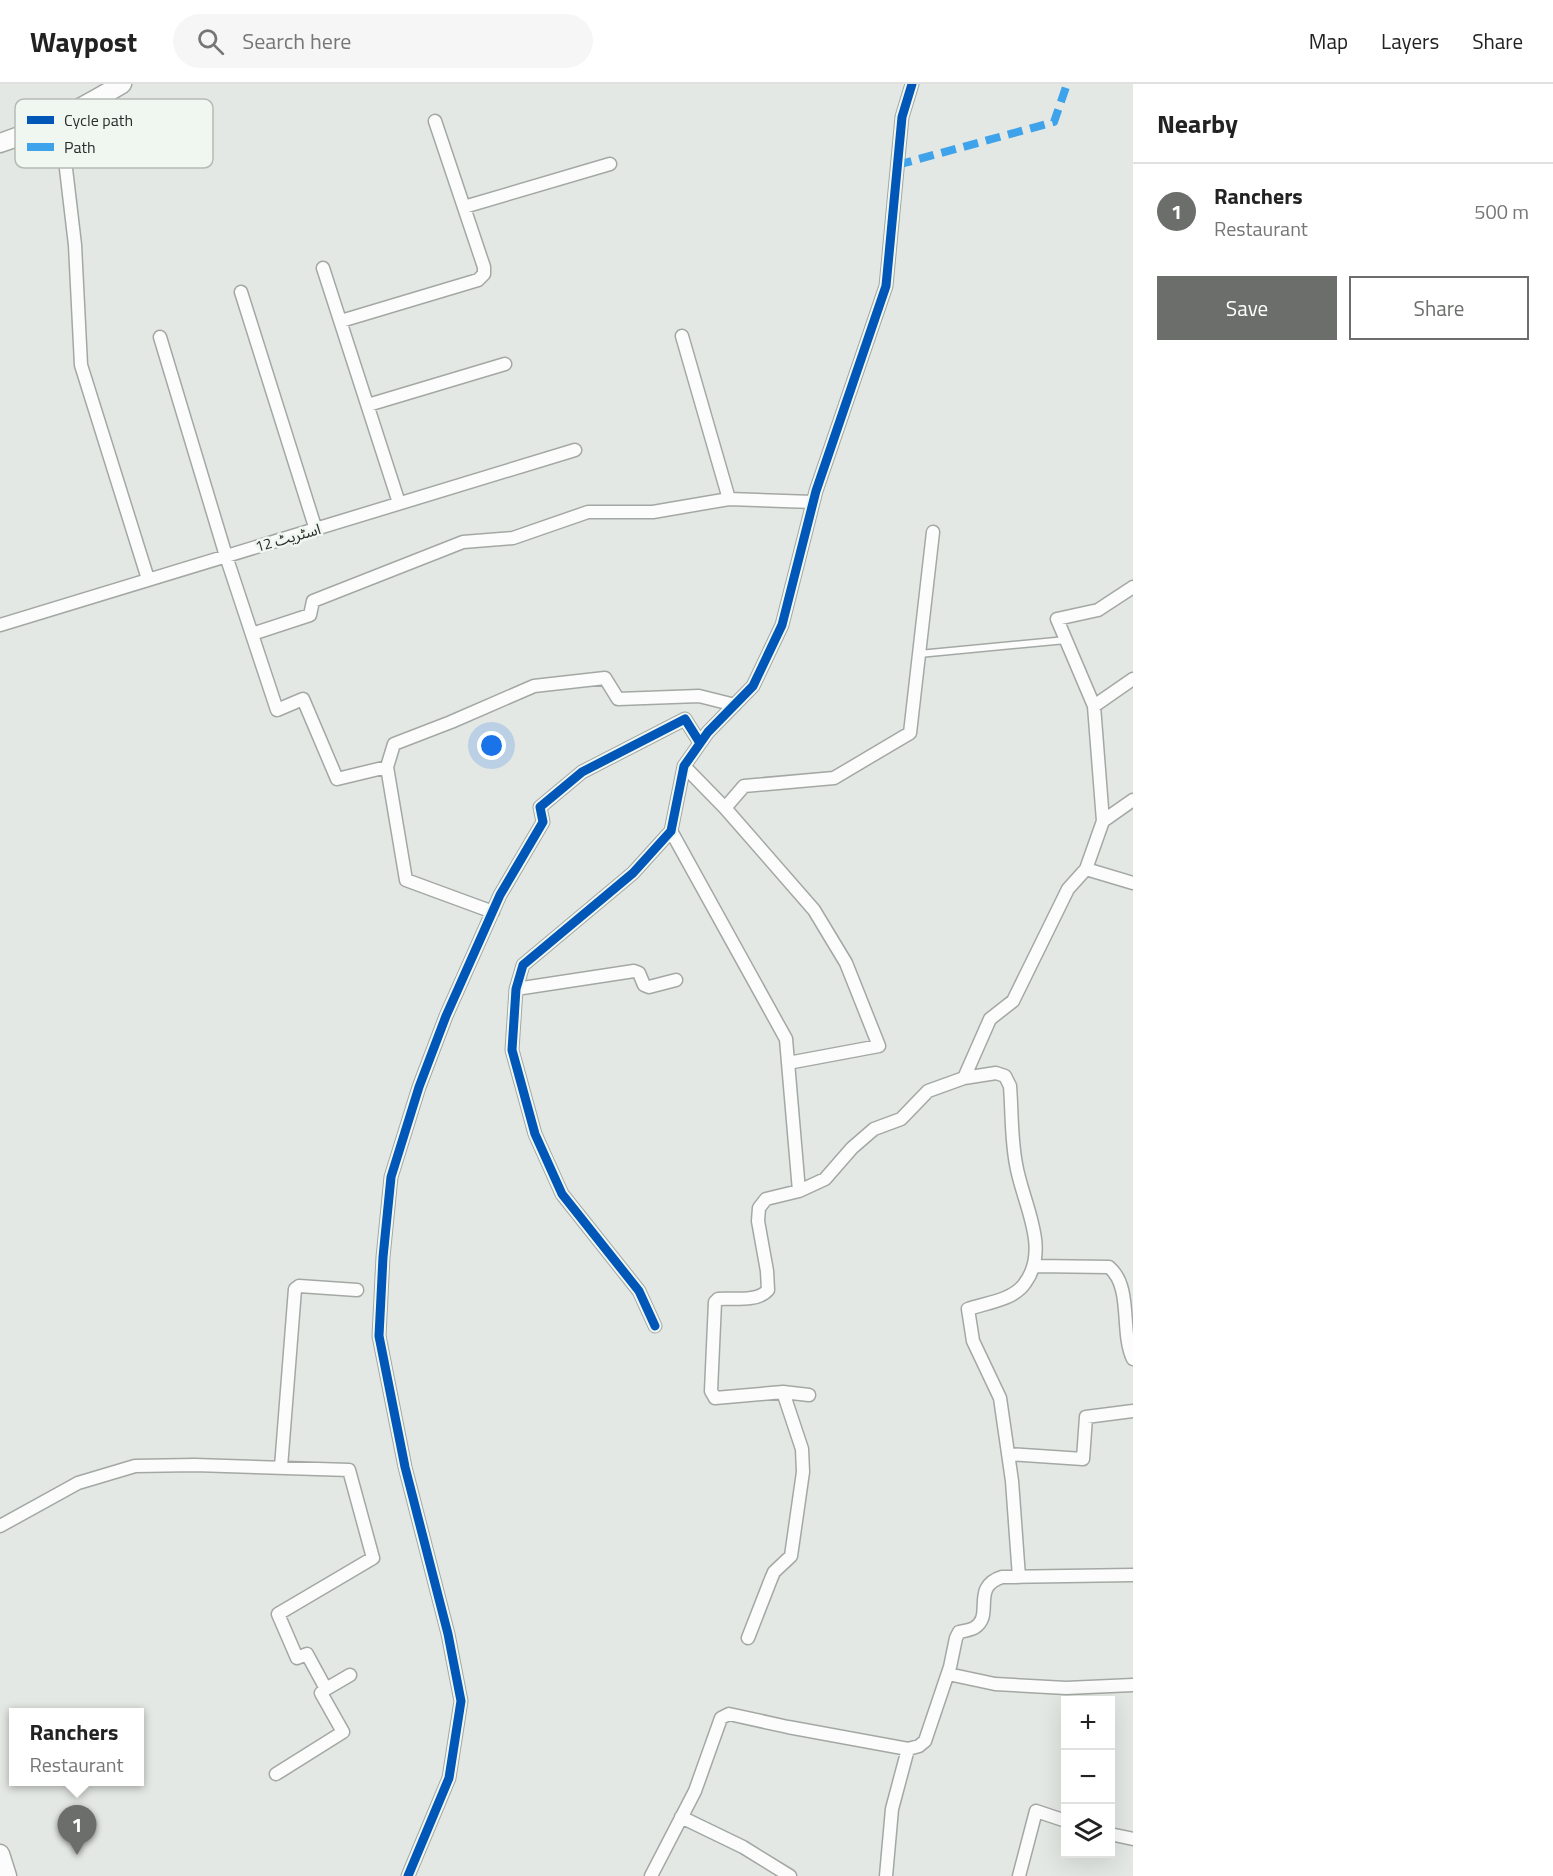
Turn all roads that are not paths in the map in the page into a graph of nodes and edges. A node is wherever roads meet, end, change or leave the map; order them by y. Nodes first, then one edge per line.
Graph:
1 (122, 84) edge
2 (912, 84) edge
3 (96, 99) edge
4 (435, 121) dead end
5 (15, 138) edge
6 (0, 142) edge
7 (610, 164) dead end
8 (66, 168) edge
9 (464, 207) junction
10 (323, 268) dead end
11 (241, 292) dead end
12 (340, 321) junction
13 (682, 336) dead end
14 (160, 337) dead end
15 (505, 364) dead end
16 (368, 405) junction
17 (575, 450) dead end
18 (729, 499) junction
19 (813, 502) junction
20 (399, 503) junction
21 (316, 530) junction
22 (933, 532) dead end
23 (226, 555) junction
24 (148, 579) junction
25 (1133, 587) edge
26 (0, 625) edge
27 (252, 634) junction
28 (1066, 640) junction
29 (919, 654) junction
30 (1133, 679) edge
31 (735, 705) junction
32 (1094, 706) junction
33 (700, 743) junction
34 (684, 766) junction
35 (387, 767) junction
36 (1133, 800) edge
37 (725, 808) junction
38 (1103, 821) junction
39 (671, 831) junction
40 (1086, 869) junction
41 (1133, 883) edge
42 (493, 912) junction
43 (676, 980) dead end
44 (516, 989) junction
45 (788, 1063) junction
46 (963, 1078) junction
47 (798, 1191) junction
48 (1035, 1266) junction
49 (357, 1290) dead end
50 (655, 1326) dead end
51 (1133, 1359) edge
52 (783, 1392) junction
53 (809, 1395) dead end
54 (1133, 1411) edge
55 (1008, 1454) junction
56 (281, 1467) junction
57 (0, 1526) edge
58 (1133, 1575) edge
59 (1018, 1577) junction
60 (748, 1638) dead end
61 (948, 1674) junction
62 (350, 1675) dead end
63 (1133, 1685) edge
64 (326, 1689) junction
65 (908, 1749) junction
66 (276, 1774) dead end
67 (681, 1817) junction
68 (1061, 1820) edge
69 (1115, 1835) edge
70 (1133, 1839) edge
71 (0, 1854) edge
72 (7, 1876) edge
73 (408, 1876) edge
74 (651, 1876) edge
75 (790, 1876) edge
76 (885, 1876) edge
77 (1019, 1876) edge

1 - 3 street
2 - 19 street
4 - 9 street
5 - 6 street
7 - 9 street
8 - 24 street
9 - 12 street
10 - 12 street
11 - 21 street
12 - 16 street
13 - 18 street
14 - 23 street
15 - 16 street
16 - 20 street
17 - 20 street, اسٹریٹ 12
18 - 19 street
18 - 27 street
19 - 31 street
20 - 21 street, اسٹریٹ 12
21 - 23 street, اسٹریٹ 12
22 - 29 street
23 - 24 street, اسٹریٹ 12
23 - 27 street
24 - 26 street, اسٹریٹ 12
25 - 28 street
27 - 35 street
28 - 29 lane
28 - 32 street
29 - 37 street
30 - 32 street
31 - 33 street
31 - 35 street
32 - 38 street
33 - 34 street
33 - 42 street
34 - 37 street
34 - 39 street
35 - 42 street
36 - 38 street
37 - 45 street
38 - 40 street
39 - 44 street
39 - 45 street
40 - 41 street
40 - 46 street
42 - 73 street
43 - 44 street
44 - 50 street
45 - 47 street
46 - 47 street
46 - 48 street
47 - 52 street
48 - 51 street
48 - 55 street
49 - 56 street
52 - 53 street
52 - 60 street
54 - 55 street
55 - 59 street
56 - 57 street
56 - 64 street
58 - 59 street
59 - 61 street
61 - 63 street
61 - 65 street
62 - 64 street
64 - 66 street
65 - 67 street
65 - 76 street
67 - 74 street
67 - 75 street
68 - 77 street
69 - 70 street
71 - 72 street

